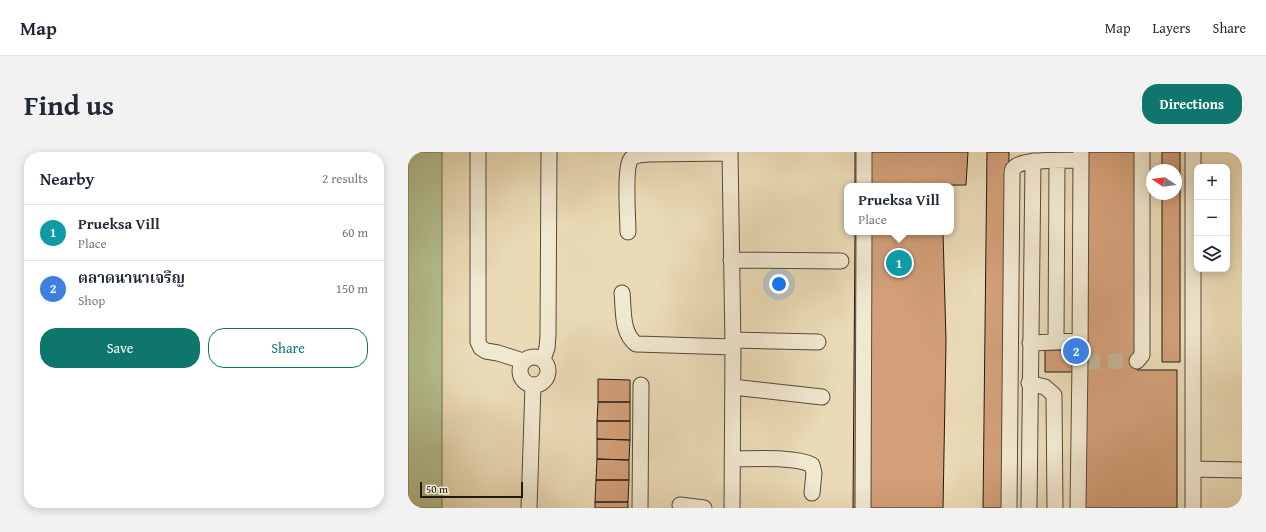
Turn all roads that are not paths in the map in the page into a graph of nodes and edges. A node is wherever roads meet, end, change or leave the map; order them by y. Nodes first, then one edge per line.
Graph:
1 (478, 152) edge
2 (549, 152) edge
3 (864, 152) edge
4 (1142, 152) edge
5 (1193, 152) edge
6 (730, 153) edge
7 (1081, 156) edge
8 (1033, 161) junction
9 (1057, 161) junction
10 (864, 183) edge
11 (628, 232) dead end
12 (864, 235) edge
13 (731, 260) junction
14 (841, 261) dead end
15 (622, 293) dead end
16 (1080, 341) junction
17 (818, 342) dead end
18 (1056, 342) junction
19 (733, 343) junction
20 (1030, 343) junction
21 (543, 359) junction
22 (523, 361) junction
23 (1137, 361) dead end
24 (1029, 383) junction
25 (534, 385) junction
26 (641, 385) dead end
27 (733, 387) junction
28 (822, 397) dead end
29 (732, 459) junction
30 (1193, 470) junction
31 (1242, 470) edge
32 (812, 493) dead end
33 (680, 505) dead end
34 (529, 508) edge
35 (640, 508) edge
36 (704, 508) edge
37 (732, 508) edge
38 (863, 508) edge
39 (1009, 508) edge
40 (1029, 508) edge
41 (1055, 508) edge
42 (1078, 508) edge
43 (1193, 508) edge

1 - 22 street
2 - 21 street
3 - 10 street
4 - 23 street
5 - 30 street
6 - 11 street
6 - 13 street
7 - 9 street
7 - 16 street
8 - 9 street
8 - 20 street
8 - 39 street
9 - 18 street
12 - 38 street
13 - 14 street
13 - 19 street
15 - 19 street
16 - 18 street
16 - 42 street
17 - 19 street
18 - 20 street
19 - 27 street
20 - 24 street
21 - 22 street
21 - 25 street
22 - 25 street
24 - 40 street
24 - 41 street
25 - 34 street
26 - 35 street
27 - 28 street
27 - 29 street
29 - 32 street
29 - 37 street
30 - 31 street
30 - 43 street
33 - 36 street

